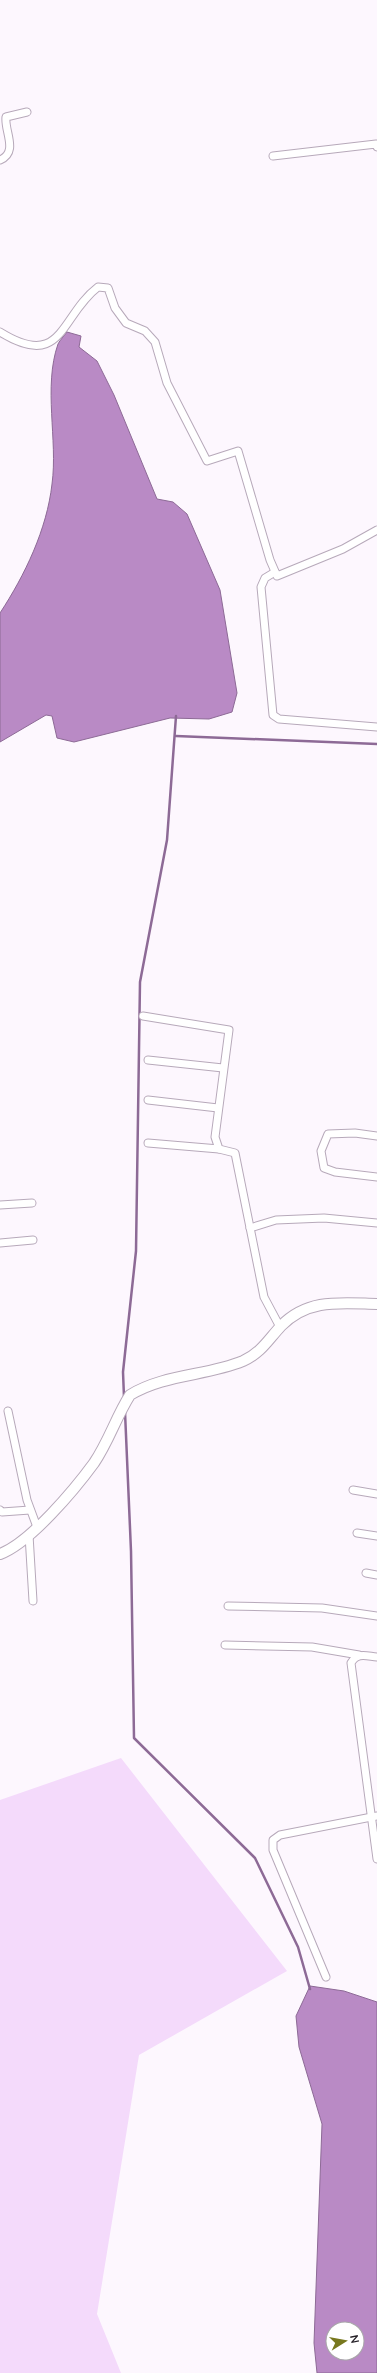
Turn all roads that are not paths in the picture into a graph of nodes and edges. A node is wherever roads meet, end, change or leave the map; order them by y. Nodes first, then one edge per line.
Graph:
1 (27, 112) dead end
2 (377, 147) edge
3 (273, 156) dead end
4 (0, 160) edge
5 (0, 332) edge
6 (377, 530) edge
7 (275, 572) junction
8 (377, 727) edge
9 (144, 1016) dead end
10 (148, 1060) dead end
11 (223, 1068) junction
12 (148, 1100) dead end
13 (218, 1108) junction
14 (377, 1136) edge
15 (148, 1143) dead end
16 (219, 1149) junction
17 (377, 1177) edge
18 (32, 1203) dead end
19 (0, 1205) edge
20 (377, 1223) edge
21 (250, 1228) junction
22 (33, 1240) dead end
23 (0, 1243) edge
24 (377, 1304) edge
25 (280, 1327) junction
26 (8, 1411) dead end
27 (352, 1490) dead end
28 (377, 1494) edge
29 (0, 1510) edge
30 (30, 1510) junction
31 (37, 1527) junction
32 (357, 1533) dead end
33 (29, 1535) junction
34 (377, 1536) edge
35 (0, 1554) edge
36 (366, 1573) dead end
37 (377, 1575) edge
38 (32, 1601) dead end
39 (228, 1606) dead end
40 (377, 1616) edge
41 (225, 1645) dead end
42 (359, 1655) junction
43 (377, 1656) edge
44 (374, 1817) edge
45 (377, 1859) edge
46 (326, 1977) dead end

1 - 4 street
2 - 3 street
5 - 7 street
6 - 7 street
7 - 8 street
9 - 11 street
10 - 11 street
11 - 13 street
12 - 13 street
13 - 16 street
14 - 17 street
15 - 16 street
16 - 21 street
18 - 19 street
20 - 21 street
21 - 25 street
22 - 23 street
24 - 25 main road
25 - 31 main road
26 - 30 street
27 - 28 street
29 - 30 street
30 - 31 street
31 - 33 main road
32 - 34 street
33 - 35 main road
33 - 38 street
36 - 37 street
39 - 40 street
41 - 42 street
42 - 43 street
42 - 44 street
44 - 45 street
44 - 46 street

